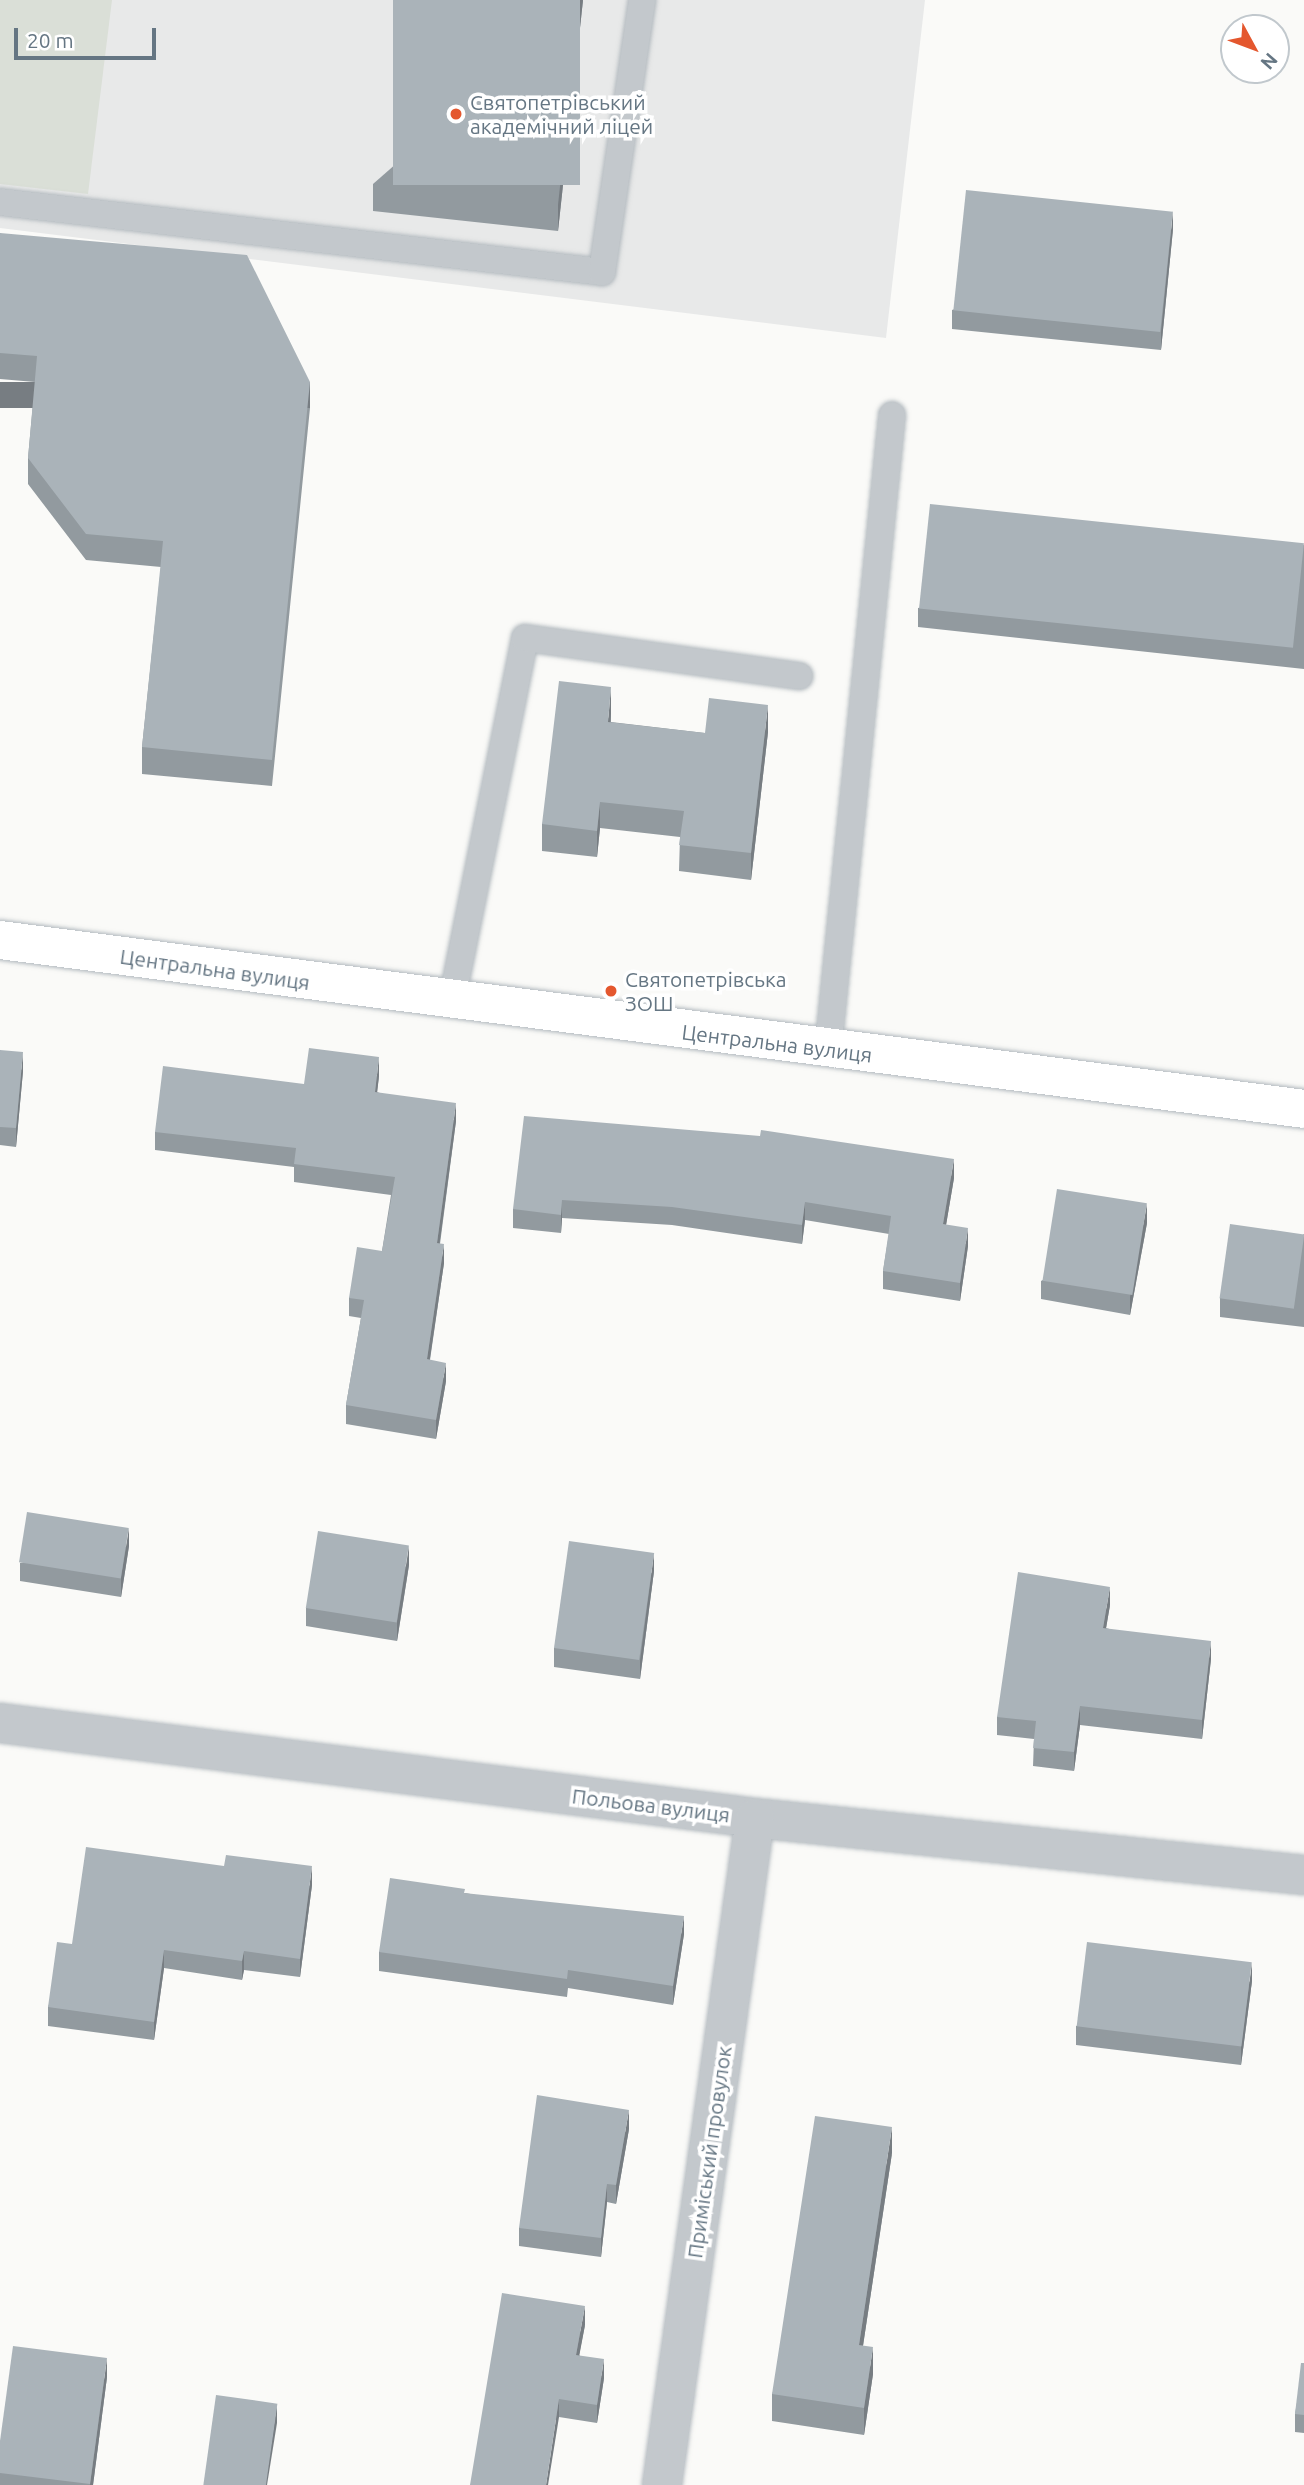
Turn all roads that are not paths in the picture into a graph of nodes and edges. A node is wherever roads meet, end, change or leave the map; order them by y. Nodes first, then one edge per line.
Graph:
1 (642, 0) edge
2 (0, 202) edge
3 (892, 415) dead end
4 (799, 676) dead end
5 (0, 940) edge
6 (452, 1000) junction
7 (828, 1050) junction
8 (1304, 1109) edge
9 (0, 1723) edge
10 (755, 1818) junction
11 (1304, 1875) edge
12 (662, 2485) edge

1 - 2 lane
3 - 7 lane
4 - 6 lane
5 - 6 main road, Центральна вулиця
6 - 7 main road, Центральна вулиця
7 - 8 main road, Центральна вулиця
9 - 10 street, Польова вулиця
10 - 11 street, Польова вулиця
10 - 12 street, Приміський провулок

